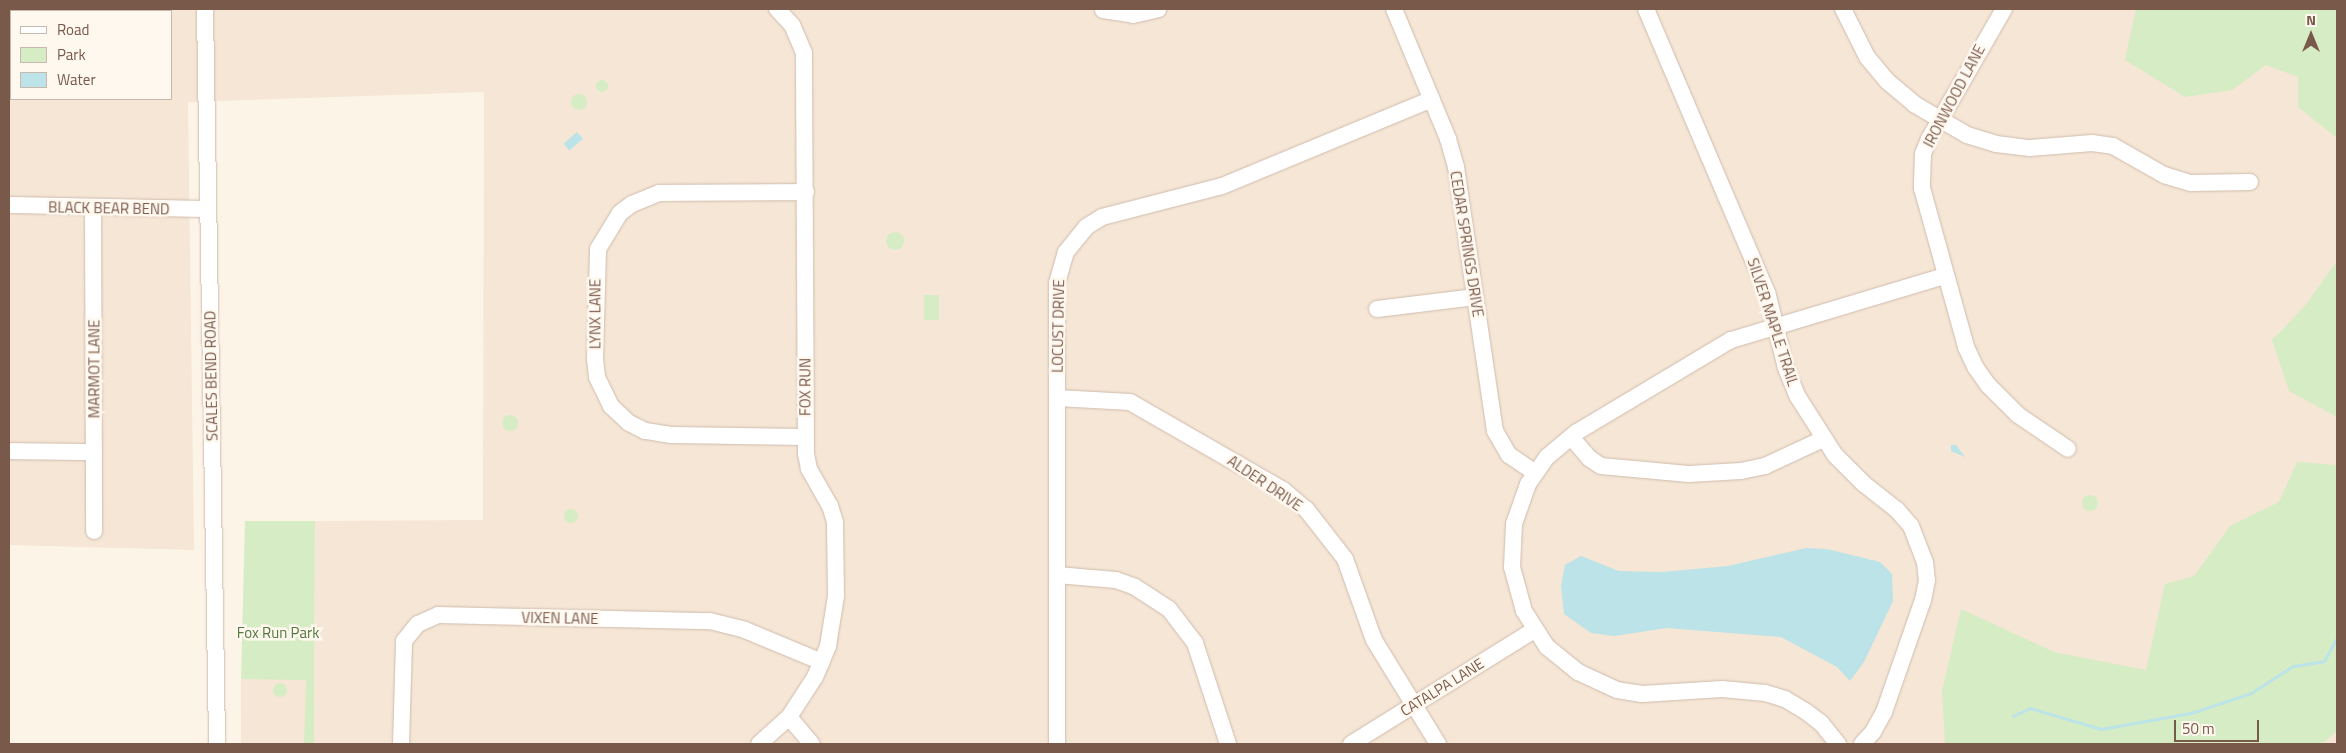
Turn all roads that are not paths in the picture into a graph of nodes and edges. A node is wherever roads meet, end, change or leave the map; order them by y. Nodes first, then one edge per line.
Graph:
1 (205, 9) edge
2 (777, 9) edge
3 (1158, 9) edge
4 (1394, 9) edge
5 (1646, 9) edge
6 (1843, 9) edge
7 (2004, 9) edge
8 (1103, 10) dead end
9 (1432, 98) junction
10 (1939, 120) junction
11 (2250, 182) dead end
12 (806, 192) junction
13 (9, 205) edge
14 (93, 208) junction
15 (208, 209) junction
16 (1945, 276) junction
17 (1475, 297) junction
18 (1377, 309) dead end
19 (1776, 326) junction
20 (1057, 398) junction
21 (805, 437) junction
22 (1571, 437) junction
23 (1823, 438) junction
24 (2068, 449) dead end
25 (9, 451) edge
26 (94, 452) junction
27 (1534, 472) junction
28 (94, 531) dead end
29 (1057, 575) junction
30 (1534, 630) junction
31 (822, 662) junction
32 (1413, 704) junction
33 (789, 717) junction
34 (217, 744) edge
35 (401, 744) edge
36 (760, 744) edge
37 (812, 744) edge
38 (1057, 744) edge
39 (1228, 744) edge
40 (1351, 744) edge
41 (1438, 744) edge
42 (1838, 744) edge
43 (1862, 744) edge

1 - 15 street, SCALES BEND ROAD
2 - 12 street, FOX RUN
3 - 8 street
4 - 9 street, CEDAR SPRINGS DRIVE
5 - 19 street, SILVER MAPLE TRAIL
6 - 10 street
7 - 10 street, IRONWOOD LANE
9 - 17 street, CEDAR SPRINGS DRIVE
9 - 20 street, LOCUST DRIVE
10 - 11 street
10 - 16 street, IRONWOOD LANE
12 - 21 street, FOX RUN
12 - 21 street, LYNX LANE
13 - 14 street, BLACK BEAR BEND
14 - 15 street, BLACK BEAR BEND
14 - 26 street, MARMOT LANE
15 - 34 street, SCALES BEND ROAD
16 - 19 street
16 - 24 street, IRONWOOD LANE
17 - 18 street
17 - 27 street, CEDAR SPRINGS DRIVE
19 - 22 street
19 - 23 street, SILVER MAPLE TRAIL
20 - 29 street, LOCUST DRIVE
20 - 32 street, ALDER DRIVE
21 - 31 street, FOX RUN
22 - 23 street
22 - 27 street
23 - 43 street, SILVER MAPLE TRAIL
25 - 26 street
26 - 28 street, MARMOT LANE
27 - 30 street
29 - 38 street, LOCUST DRIVE
29 - 39 street
30 - 32 street, CATALPA LANE
30 - 42 street
31 - 33 street, FOX RUN
31 - 35 street, VIXEN LANE
32 - 40 street, CATALPA LANE
32 - 41 street, ALDER DRIVE
33 - 36 street, FOX RUN
33 - 37 street

